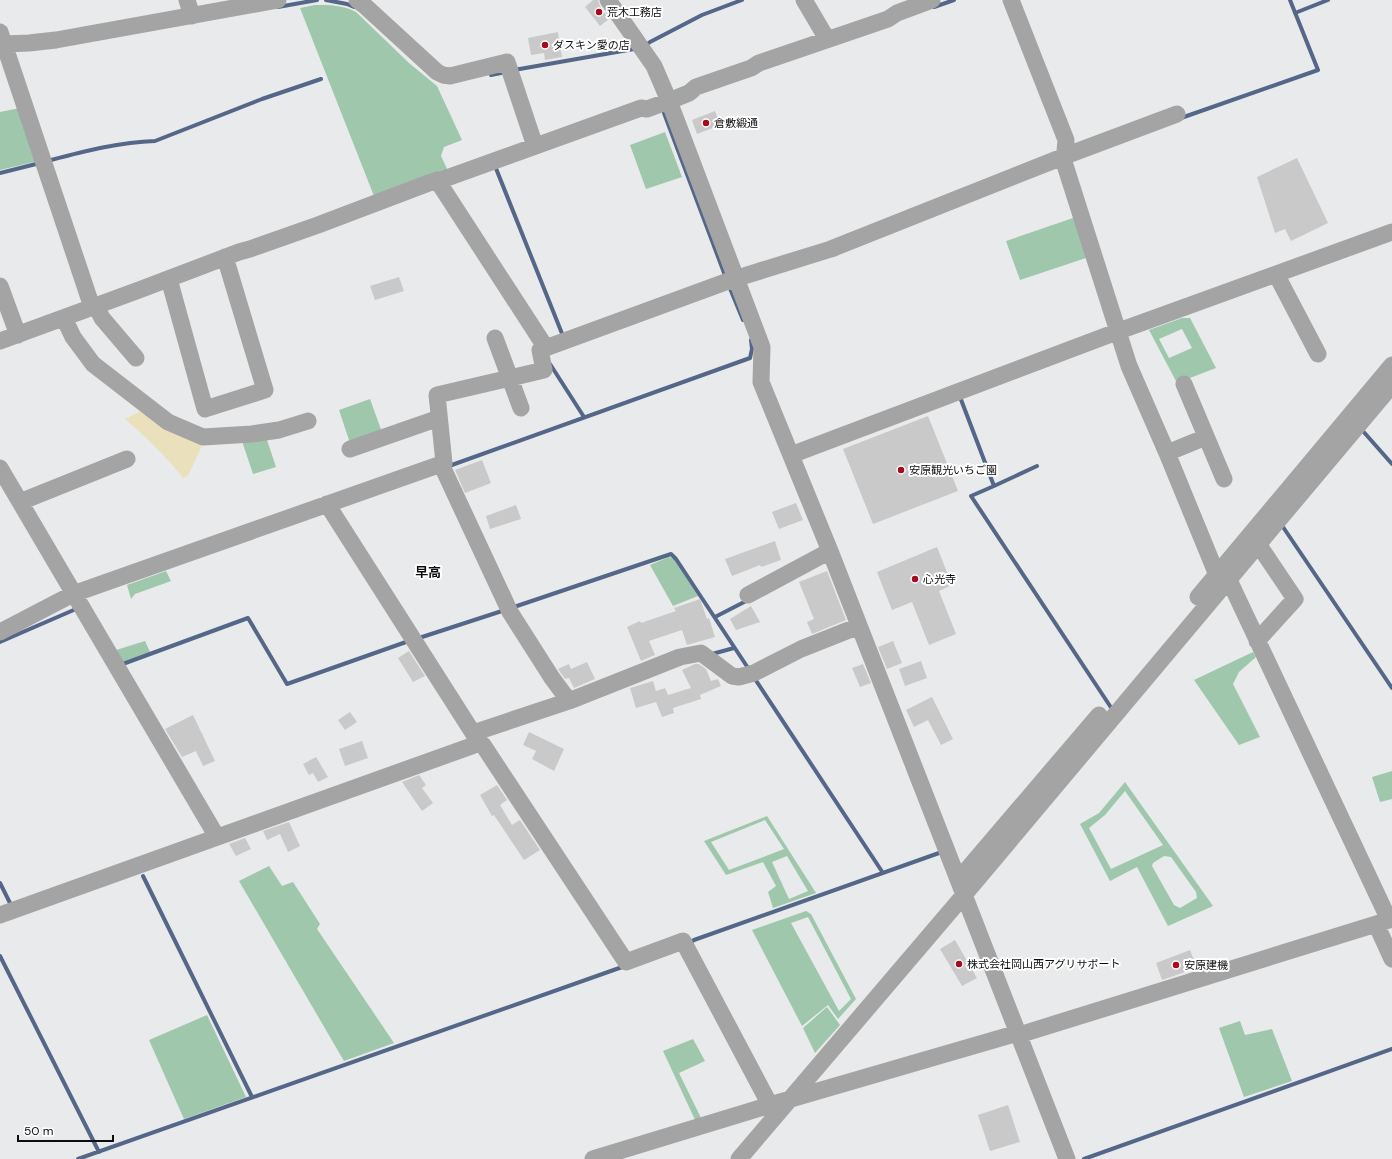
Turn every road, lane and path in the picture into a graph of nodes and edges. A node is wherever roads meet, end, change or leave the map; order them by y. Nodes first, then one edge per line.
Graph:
1 (187, 0) edge
2 (278, 0) edge
3 (357, 0) edge
4 (608, 0) edge
5 (804, 0) edge
6 (932, 0) edge
7 (1011, 0) edge
8 (192, 16) junction
9 (827, 39) junction
10 (5, 47) edge
11 (669, 101) junction
12 (1177, 114) dead end
13 (534, 146) junction
14 (1064, 159) junction
15 (437, 180) junction
16 (1392, 232) edge
17 (225, 257) junction
18 (1276, 274) junction
19 (169, 279) junction
20 (730, 281) junction
21 (0, 286) edge
22 (94, 307) junction
23 (64, 318) junction
24 (1120, 334) junction
25 (18, 335) junction
26 (495, 338) dead end
27 (0, 341) edge
28 (546, 348) junction
29 (1318, 354) dead end
30 (136, 358) dead end
31 (1392, 365) edge
32 (510, 378) junction
33 (1184, 384) dead end
34 (1392, 385) edge
35 (521, 408) dead end
36 (439, 418) junction
37 (308, 422) dead end
38 (1206, 437) junction
39 (350, 449) dead end
40 (1167, 453) junction
41 (795, 454) junction
42 (127, 459) dead end
43 (443, 467) junction
44 (0, 468) edge
45 (1224, 478) dead end
46 (20, 502) junction
47 (329, 508) junction
48 (1258, 544) junction
49 (830, 551) junction
50 (1220, 579) junction
51 (748, 595) dead end
52 (73, 597) junction
53 (859, 626) junction
54 (0, 632) edge
55 (1257, 641) junction
56 (568, 701) junction
57 (476, 738) junction
58 (215, 833) junction
59 (961, 887) junction
60 (0, 915) edge
61 (1386, 921) edge
62 (1392, 959) edge
63 (1022, 1034) junction
64 (778, 1103) junction
65 (593, 1159) edge
66 (739, 1159) edge
67 (1067, 1159) edge

1 - 8 street
2 - 8 street
3 - 13 street
4 - 11 street
5 - 9 street
6 - 9 street
7 - 14 street
8 - 10 street
9 - 11 street
10 - 22 street
11 - 13 street
11 - 20 street
12 - 14 street
13 - 15 street
14 - 20 street
14 - 24 street
15 - 17 street
15 - 28 street
16 - 18 street
17 - 19 street
17 - 19 street
18 - 24 street
18 - 29 street
19 - 22 street
20 - 28 street
20 - 41 street
21 - 25 street
22 - 23 street
22 - 30 street
23 - 25 street
23 - 37 street
24 - 40 street
24 - 41 street
25 - 27 street
26 - 32 street
28 - 32 street
31 - 50 street
32 - 35 street
32 - 36 street
33 - 38 street
34 - 48 street
36 - 39 street
36 - 43 street
38 - 40 street
38 - 45 street
40 - 50 street
41 - 49 street
42 - 46 street
43 - 47 street
43 - 56 street
44 - 46 street
46 - 52 street
47 - 52 street
47 - 57 street
48 - 50 street
48 - 55 street
49 - 51 street
49 - 53 street
50 - 55 street
50 - 59 street
50 - 59 street
52 - 54 street
52 - 58 street
53 - 56 street
53 - 59 street
55 - 61 street
56 - 57 street
57 - 58 street
57 - 64 street
58 - 60 street
59 - 63 street
59 - 64 street
61 - 62 street
61 - 63 street
63 - 64 street
63 - 67 street
64 - 65 street
64 - 66 street

